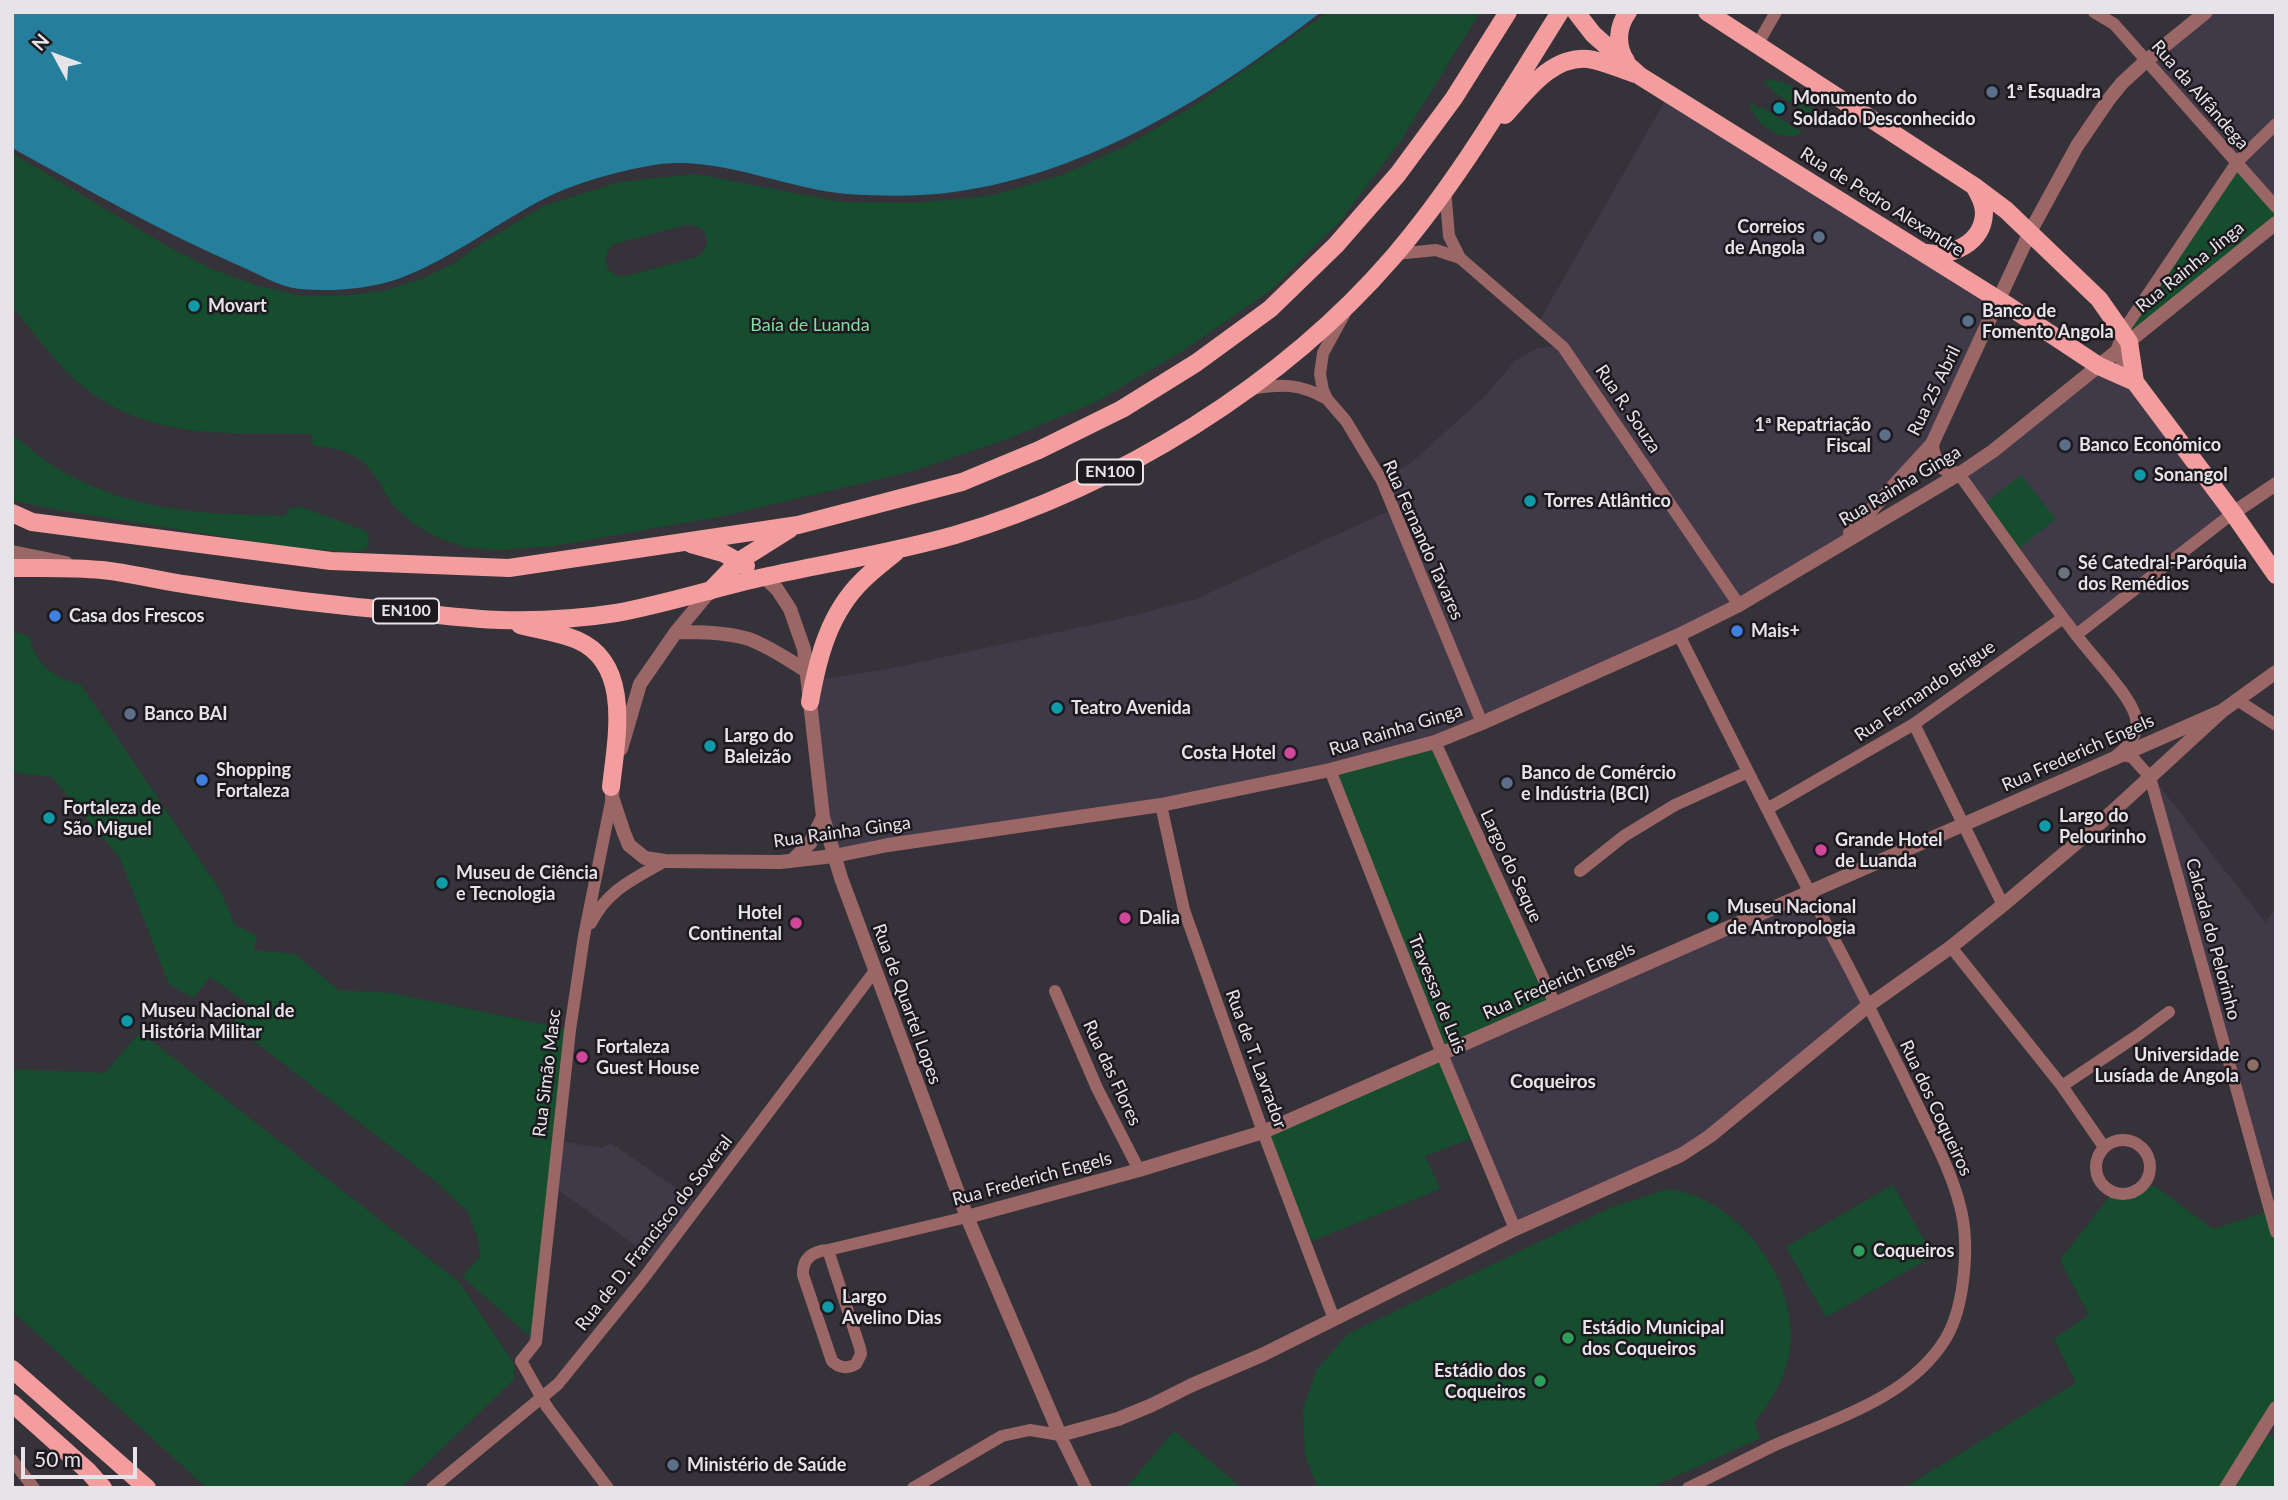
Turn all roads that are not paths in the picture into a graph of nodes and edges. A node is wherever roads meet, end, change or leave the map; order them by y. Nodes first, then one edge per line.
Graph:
1 (1508, 12) edge
2 (1515, 12) edge
3 (1560, 12) edge
4 (1576, 12) edge
5 (1628, 12) edge
6 (1776, 12) edge
7 (2094, 12) edge
8 (2206, 12) edge
9 (1707, 13) edge
10 (1757, 45) junction
11 (1486, 47) junction
12 (2147, 60) junction
13 (1635, 71) junction
14 (2276, 124) edge
15 (1472, 152) junction
16 (2237, 162) junction
17 (1974, 186) junction
18 (1445, 189) junction
19 (2276, 207) edge
20 (2276, 223) edge
21 (2030, 232) junction
22 (1923, 252) junction
23 (1396, 254) junction
24 (1460, 258) junction
25 (1999, 300) junction
26 (1352, 302) junction
27 (2122, 342) junction
28 (2099, 366) junction
29 (2135, 382) junction
30 (1246, 390) junction
31 (1327, 399) junction
32 (1932, 444) junction
33 (1959, 474) junction
34 (2276, 484) edge
35 (12, 513) edge
36 (2233, 513) junction
37 (12, 519) edge
38 (32, 522) junction
39 (798, 525) junction
40 (669, 543) junction
41 (1840, 544) junction
42 (900, 549) junction
43 (12, 552) edge
44 (739, 561) junction
45 (12, 568) edge
46 (102, 570) junction
47 (2276, 575) edge
48 (764, 577) junction
49 (710, 591) junction
50 (1739, 605) junction
51 (2063, 618) junction
52 (499, 620) junction
53 (676, 632) junction
54 (1679, 635) junction
55 (2076, 635) junction
56 (808, 672) junction
57 (2276, 672) edge
58 (2237, 700) junction
59 (810, 702) junction
60 (2222, 710) junction
61 (1482, 723) junction
62 (1914, 724) junction
63 (2276, 725) edge
64 (1435, 742) junction
65 (2117, 757) junction
66 (1330, 770) junction
67 (1748, 772) junction
68 (2150, 777) junction
69 (612, 792) junction
70 (1161, 805) junction
71 (1767, 809) junction
72 (823, 817) junction
73 (1964, 824) junction
74 (834, 856) junction
75 (665, 861) junction
76 (792, 861) junction
77 (1580, 872) dead end
78 (1810, 893) junction
79 (2003, 905) junction
80 (584, 936) junction
81 (1951, 947) junction
82 (874, 972) junction
83 (1055, 991) dead end
84 (1555, 1004) junction
85 (1869, 1004) junction
86 (2169, 1012) dead end
87 (1442, 1054) junction
88 (2062, 1086) junction
89 (1263, 1132) junction
90 (2104, 1147) junction
91 (1139, 1170) junction
92 (967, 1217) junction
93 (1515, 1229) junction
94 (2276, 1232) edge
95 (828, 1250) junction
96 (1334, 1319) junction
97 (12, 1369) edge
98 (12, 1403) edge
99 (2276, 1408) edge
100 (1060, 1435) junction
101 (12, 1460) edge
102 (91, 1479) edge
103 (34, 1488) edge
104 (103, 1488) edge
105 (147, 1488) edge
106 (432, 1488) edge
107 (608, 1488) edge
108 (913, 1488) edge
109 (1086, 1488) edge
110 (1688, 1488) edge
111 (2225, 1488) edge

1 - 11 main road, EN100
2 - 11 main road
3 - 15 main road, EN100
4 - 13 main road
5 - 13 main road
6 - 10 street
7 - 12 street, Rua da Alfândega
8 - 12 street, Rua 25 Abril
9 - 10 main road
10 - 17 main road
11 - 39 main road, EN100
12 - 16 street, Rua da Alfândega
12 - 21 street, Rua 25 Abril
13 - 15 main road
13 - 22 main road, Rua de Pedro Alexandre
14 - 16 street
15 - 18 main road, EN100
16 - 19 street, Rua da Alfândega
16 - 27 street
17 - 21 main road
17 - 22 main road
18 - 23 main road, EN100
18 - 24 street
20 - 27 street, Rua Rainha Jinga
21 - 25 street, Rua 25 Abril
21 - 27 main road
22 - 25 main road, Rua de Pedro Alexandre
23 - 24 street
23 - 26 main road, EN100
24 - 50 street, Rua R. Souza
25 - 28 main road, Rua de Pedro Alexandre
25 - 32 street, Rua 25 Abril
26 - 30 main road, EN100
26 - 31 street
27 - 28 street, Rua Rainha Ginga
27 - 29 main road
28 - 29 main road, Rua de Pedro Alexandre
28 - 33 street, Rua Rainha Ginga
29 - 36 main road
30 - 31 street
30 - 42 main road, EN100
31 - 61 street, Rua Fernando Tavares
32 - 33 street
32 - 41 street, Rua 25 Abril
33 - 41 street, Rua Rainha Ginga
33 - 51 street
34 - 36 street
35 - 38 main road, EN100
36 - 47 main road
36 - 55 street
37 - 38 street
38 - 40 main road, EN100
39 - 40 main road, EN100
39 - 44 main road
40 - 44 main road
41 - 50 street, Rua Rainha Ginga
42 - 48 main road, EN100
42 - 59 main road
43 - 46 street
44 - 48 main road
44 - 49 main road
45 - 46 main road, EN100
46 - 52 main road, EN100
48 - 49 main road, EN100
48 - 56 street, Rua de Quartel Lopes
49 - 52 main road, EN100
49 - 53 street
50 - 54 street, Rua Rainha Ginga
51 - 55 street
51 - 62 street, Rua Fernando Brigue
52 - 69 main road
53 - 56 street
53 - 69 street
54 - 61 street, Rua Rainha Ginga
54 - 67 street, Rua dos Coqueiros
55 - 65 street
56 - 59 street, Rua de Quartel Lopes
57 - 58 street, Rua Frederich Engels
58 - 60 street, Rua Frederich Engels
58 - 63 street
59 - 72 street, Rua de Quartel Lopes
60 - 65 street, Rua Frederich Engels
60 - 68 street
61 - 64 street, Rua Rainha Ginga
62 - 71 street, Rua Fernando Brigue
62 - 73 street
64 - 66 street, Rua Rainha Ginga
64 - 84 street, Largo do Seque
65 - 68 street
65 - 73 street, Rua Frederich Engels
66 - 70 street, Rua Rainha Ginga
66 - 87 street, Travessa de Luis
67 - 71 street, Rua dos Coqueiros
67 - 77 street
68 - 79 street
68 - 94 street, Calcada do Pelorinho
69 - 75 street, Rua Rainha Ginga
69 - 80 street, Rua Simão Masc
70 - 74 street, Rua Rainha Ginga
70 - 89 street, Rua de T. Lavrador
71 - 78 street, Rua dos Coqueiros
72 - 74 street, Rua de Quartel Lopes
72 - 76 street
73 - 78 street, Rua Frederich Engels
73 - 79 street
74 - 76 street, Rua Rainha Ginga
74 - 82 street, Rua de Quartel Lopes
75 - 76 street, Rua Rainha Ginga
75 - 80 street
78 - 84 street, Rua Frederich Engels
78 - 85 street, Rua dos Coqueiros
79 - 81 street
80 - 107 street, Rua Simão Masc, bridge
81 - 85 street
81 - 88 street
82 - 92 street, Rua de Quartel Lopes
82 - 106 street, Rua de D. Francisco do Soveral
83 - 91 street, Rua das Flores
84 - 87 street, Rua Frederich Engels
85 - 93 street
85 - 110 street, Rua dos Coqueiros
86 - 88 street
87 - 89 street, Rua Frederich Engels
87 - 93 street, Travessa de Luis
88 - 90 street
89 - 91 street, Rua Frederich Engels
89 - 96 street, Rua de T. Lavrador
90 - 90 street
91 - 92 street, Rua Frederich Engels
92 - 95 street, Rua Frederich Engels
92 - 100 street, Rua de Quartel Lopes
93 - 96 street
95 - 95 street
96 - 100 street
97 - 105 main road
98 - 102 main road
99 - 111 street
100 - 108 street
100 - 109 street
101 - 103 street
102 - 104 main road

